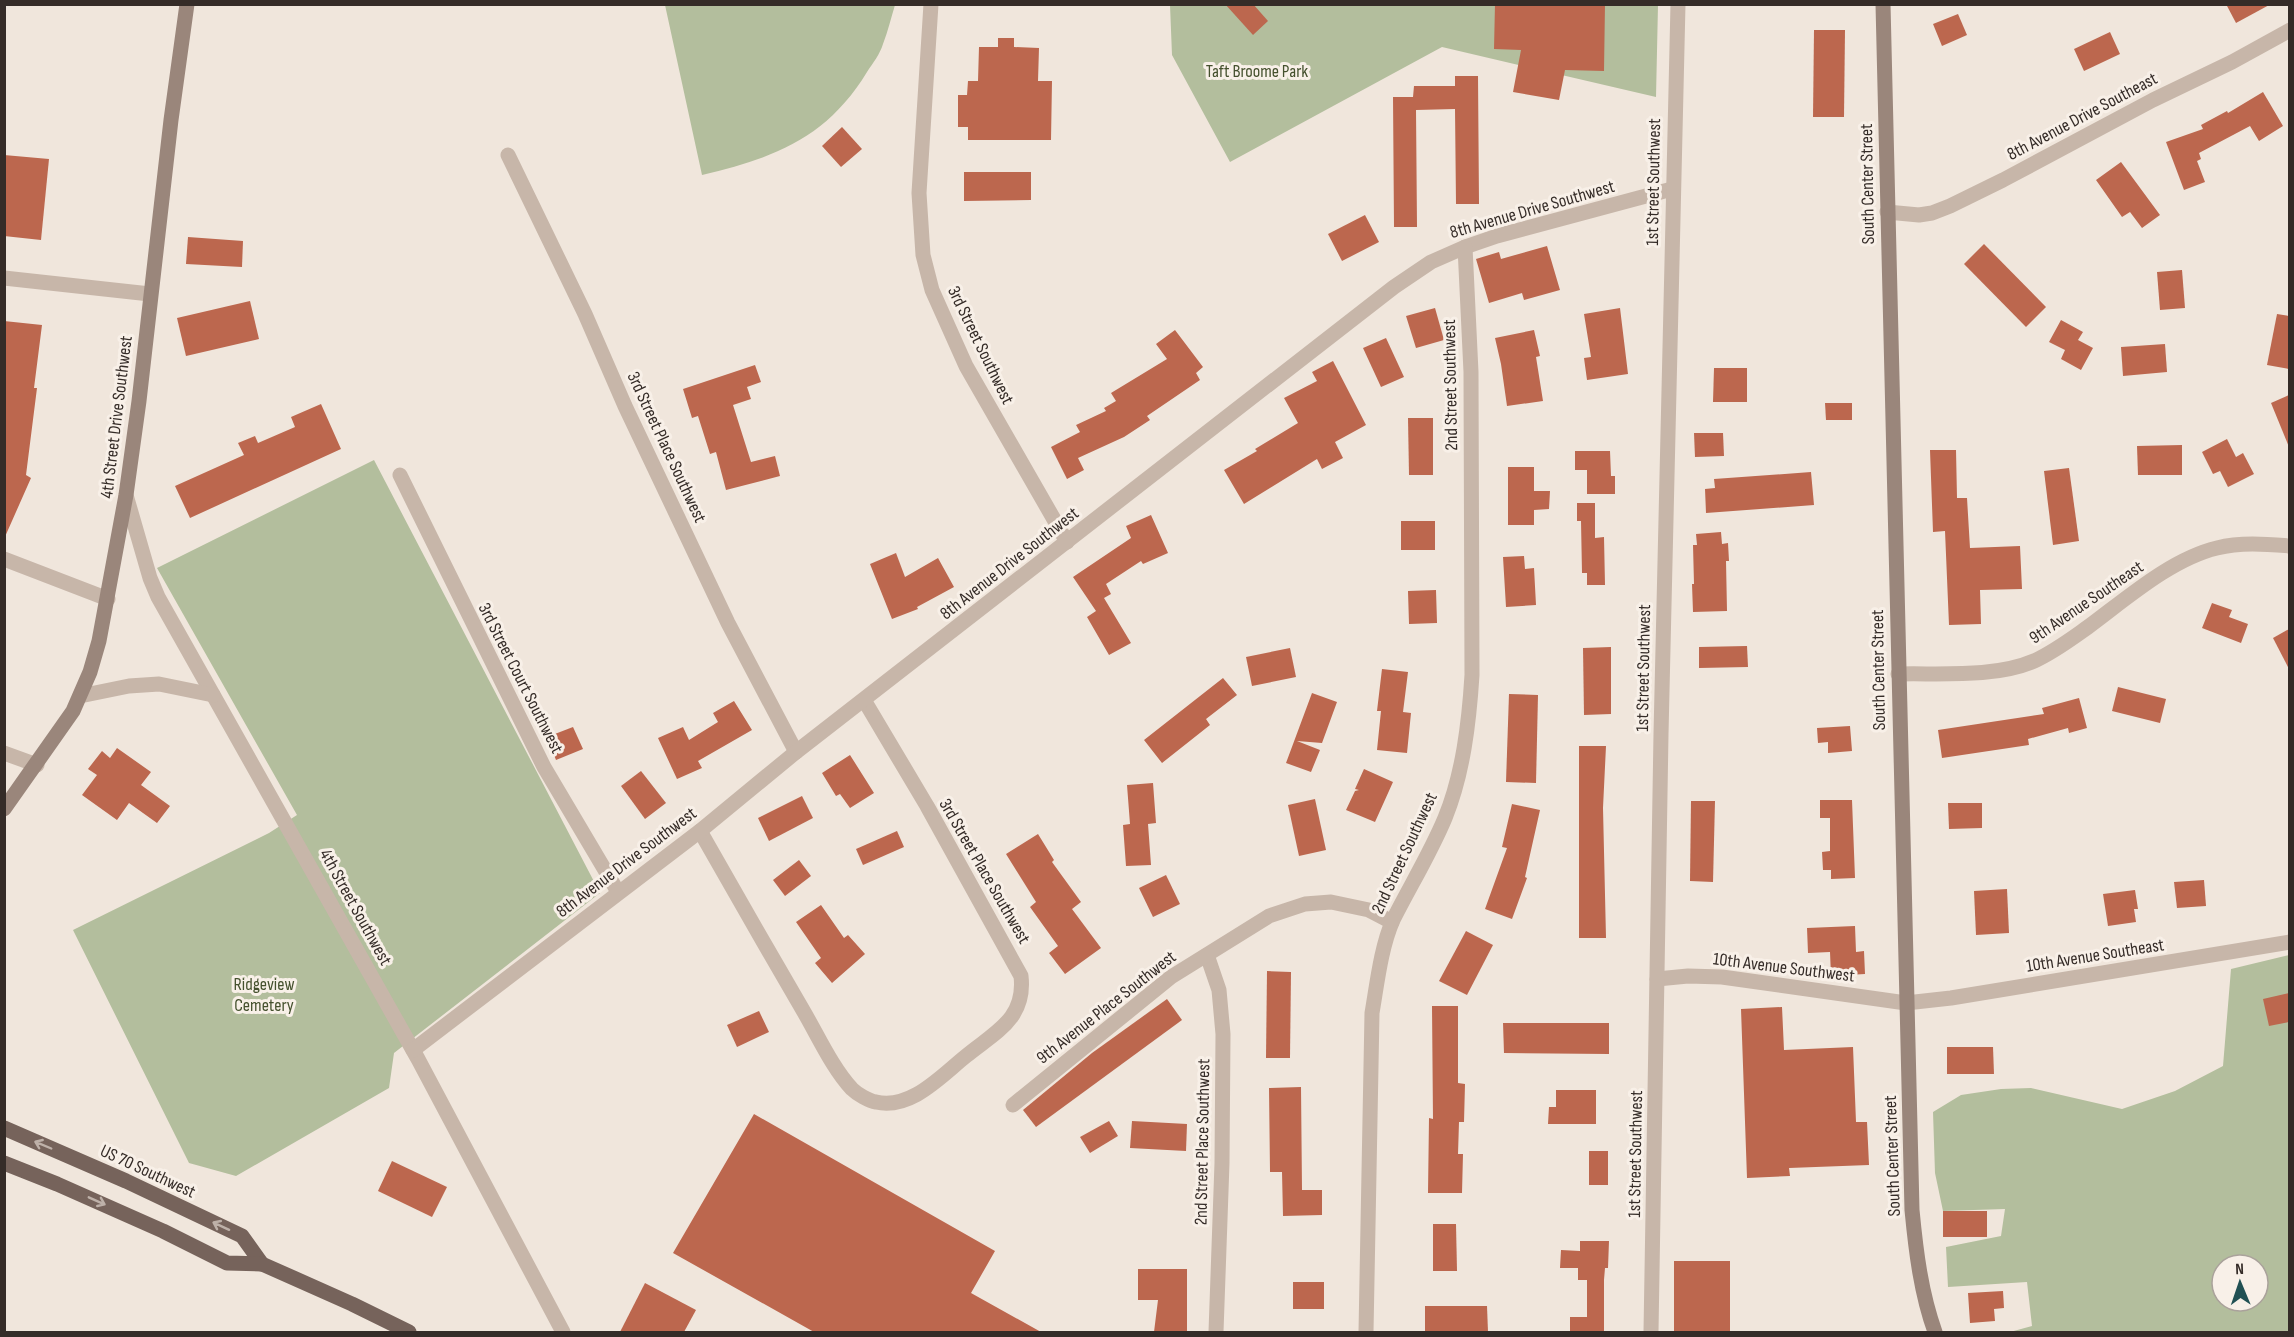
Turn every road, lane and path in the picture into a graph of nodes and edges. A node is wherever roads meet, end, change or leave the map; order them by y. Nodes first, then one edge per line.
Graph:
1 (187, 4) edge
2 (931, 4) edge
3 (1677, 4) edge
4 (1883, 4) edge
5 (2289, 30) edge
6 (508, 155) dead end
7 (1672, 189) junction
8 (1887, 212) junction
9 (1465, 247) junction
10 (4, 278) edge
11 (150, 294) junction
12 (400, 475) dead end
13 (126, 495) junction
14 (1067, 542) junction
15 (2289, 546) edge
16 (4, 559) edge
17 (108, 599) junction
18 (1898, 674) junction
19 (213, 695) junction
20 (80, 696) junction
21 (864, 700) junction
22 (796, 752) junction
23 (4, 753) edge
24 (37, 765) junction
25 (4, 809) edge
26 (700, 831) junction
27 (618, 892) junction
28 (1392, 922) junction
29 (2289, 942) edge
30 (1207, 955) junction
31 (1657, 979) junction
32 (1906, 1003) junction
33 (413, 1050) junction
34 (1013, 1105) dead end
35 (4, 1128) edge
36 (4, 1163) edge
37 (262, 1264) junction
38 (410, 1332) edge
39 (563, 1332) edge
40 (1215, 1332) edge
41 (1366, 1332) edge
42 (1652, 1332) edge
43 (1935, 1332) edge

1 - 11 street, 4th Street Drive Southwest
2 - 14 street, 3rd Street Southwest
3 - 7 street, 1st Street Southwest
4 - 8 street, South Center Street
5 - 8 street, 8th Avenue Drive Southeast
6 - 22 street, 3rd Street Place Southwest
7 - 9 street, 8th Avenue Drive Southwest
7 - 31 street, 1st Street Southwest
8 - 18 street, South Center Street
9 - 14 street, 8th Avenue Drive Southwest
9 - 28 street, 2nd Street Southwest
10 - 11 street
11 - 13 street, 4th Street Drive Southwest
12 - 27 street, 3rd Street Court Southwest
13 - 17 street, 4th Street Drive Southwest
13 - 19 street, 4th Street Southwest
14 - 21 street, 8th Avenue Drive Southwest
15 - 18 street, 9th Avenue Southeast
16 - 17 street
17 - 20 street, 4th Street Drive Southwest
18 - 32 street, South Center Street
19 - 20 street
19 - 33 street, 4th Street Southwest
20 - 24 street, 4th Street Drive Southwest
21 - 22 street, 8th Avenue Drive Southwest
21 - 26 street, 3rd Street Place Southwest
22 - 26 street, 8th Avenue Drive Southwest
23 - 24 street
24 - 25 street, 4th Street Drive Southwest
26 - 27 street, 8th Avenue Drive Southwest
27 - 33 street, 8th Avenue Drive Southwest
28 - 30 street, 9th Avenue Place Southwest
28 - 41 street, 2nd Street Southwest
29 - 32 street, 10th Avenue Southeast
30 - 34 street, 9th Avenue Place Southwest
30 - 40 street, 2nd Street Place Southwest
31 - 32 street, 10th Avenue Southwest
31 - 42 street, 1st Street Southwest
32 - 43 street, South Center Street
33 - 39 street, 4th Street Southwest
37 -> 35 main road, US 70 Southwest
36 -> 37 main road
37 - 38 main road

